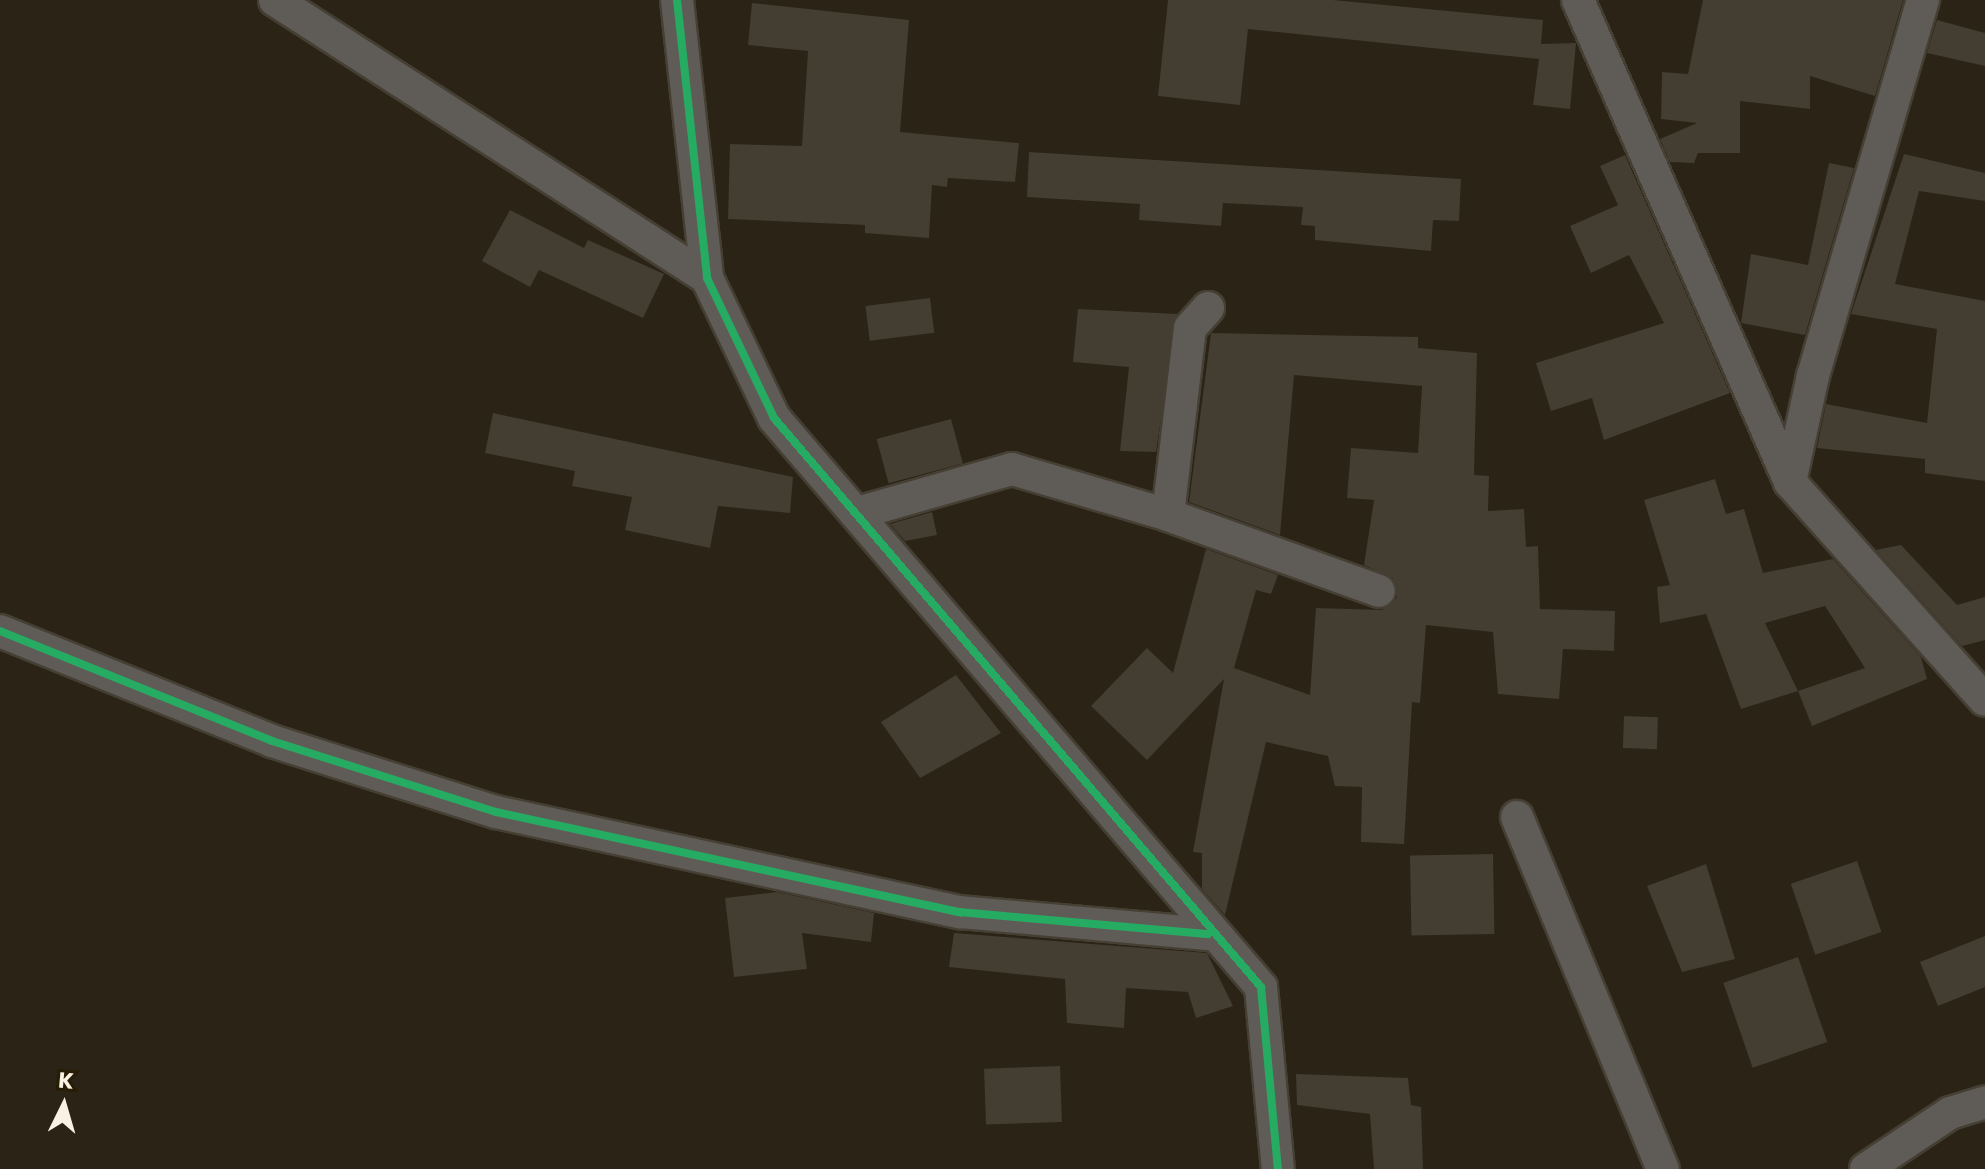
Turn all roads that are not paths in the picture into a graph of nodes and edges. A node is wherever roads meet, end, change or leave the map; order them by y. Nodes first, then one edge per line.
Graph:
1 (275, 0) edge
2 (677, 0) edge
3 (1578, 0) edge
4 (1923, 0) edge
5 (707, 278) junction
6 (1208, 308) dead end
7 (1790, 482) junction
8 (861, 512) junction
9 (1168, 515) junction
10 (1379, 591) dead end
11 (0, 631) edge
12 (1985, 700) edge
13 (1517, 817) dead end
14 (1208, 934) junction
15 (1985, 1102) edge
16 (1875, 1166) edge
17 (1278, 1169) edge
18 (1663, 1169) edge

1 - 5 street
2 - 5 street
3 - 7 street
4 - 7 street
5 - 8 street
6 - 9 street
7 - 12 street
8 - 9 street
8 - 14 street
9 - 10 street
11 - 14 street
13 - 18 street
14 - 17 street
15 - 16 street

